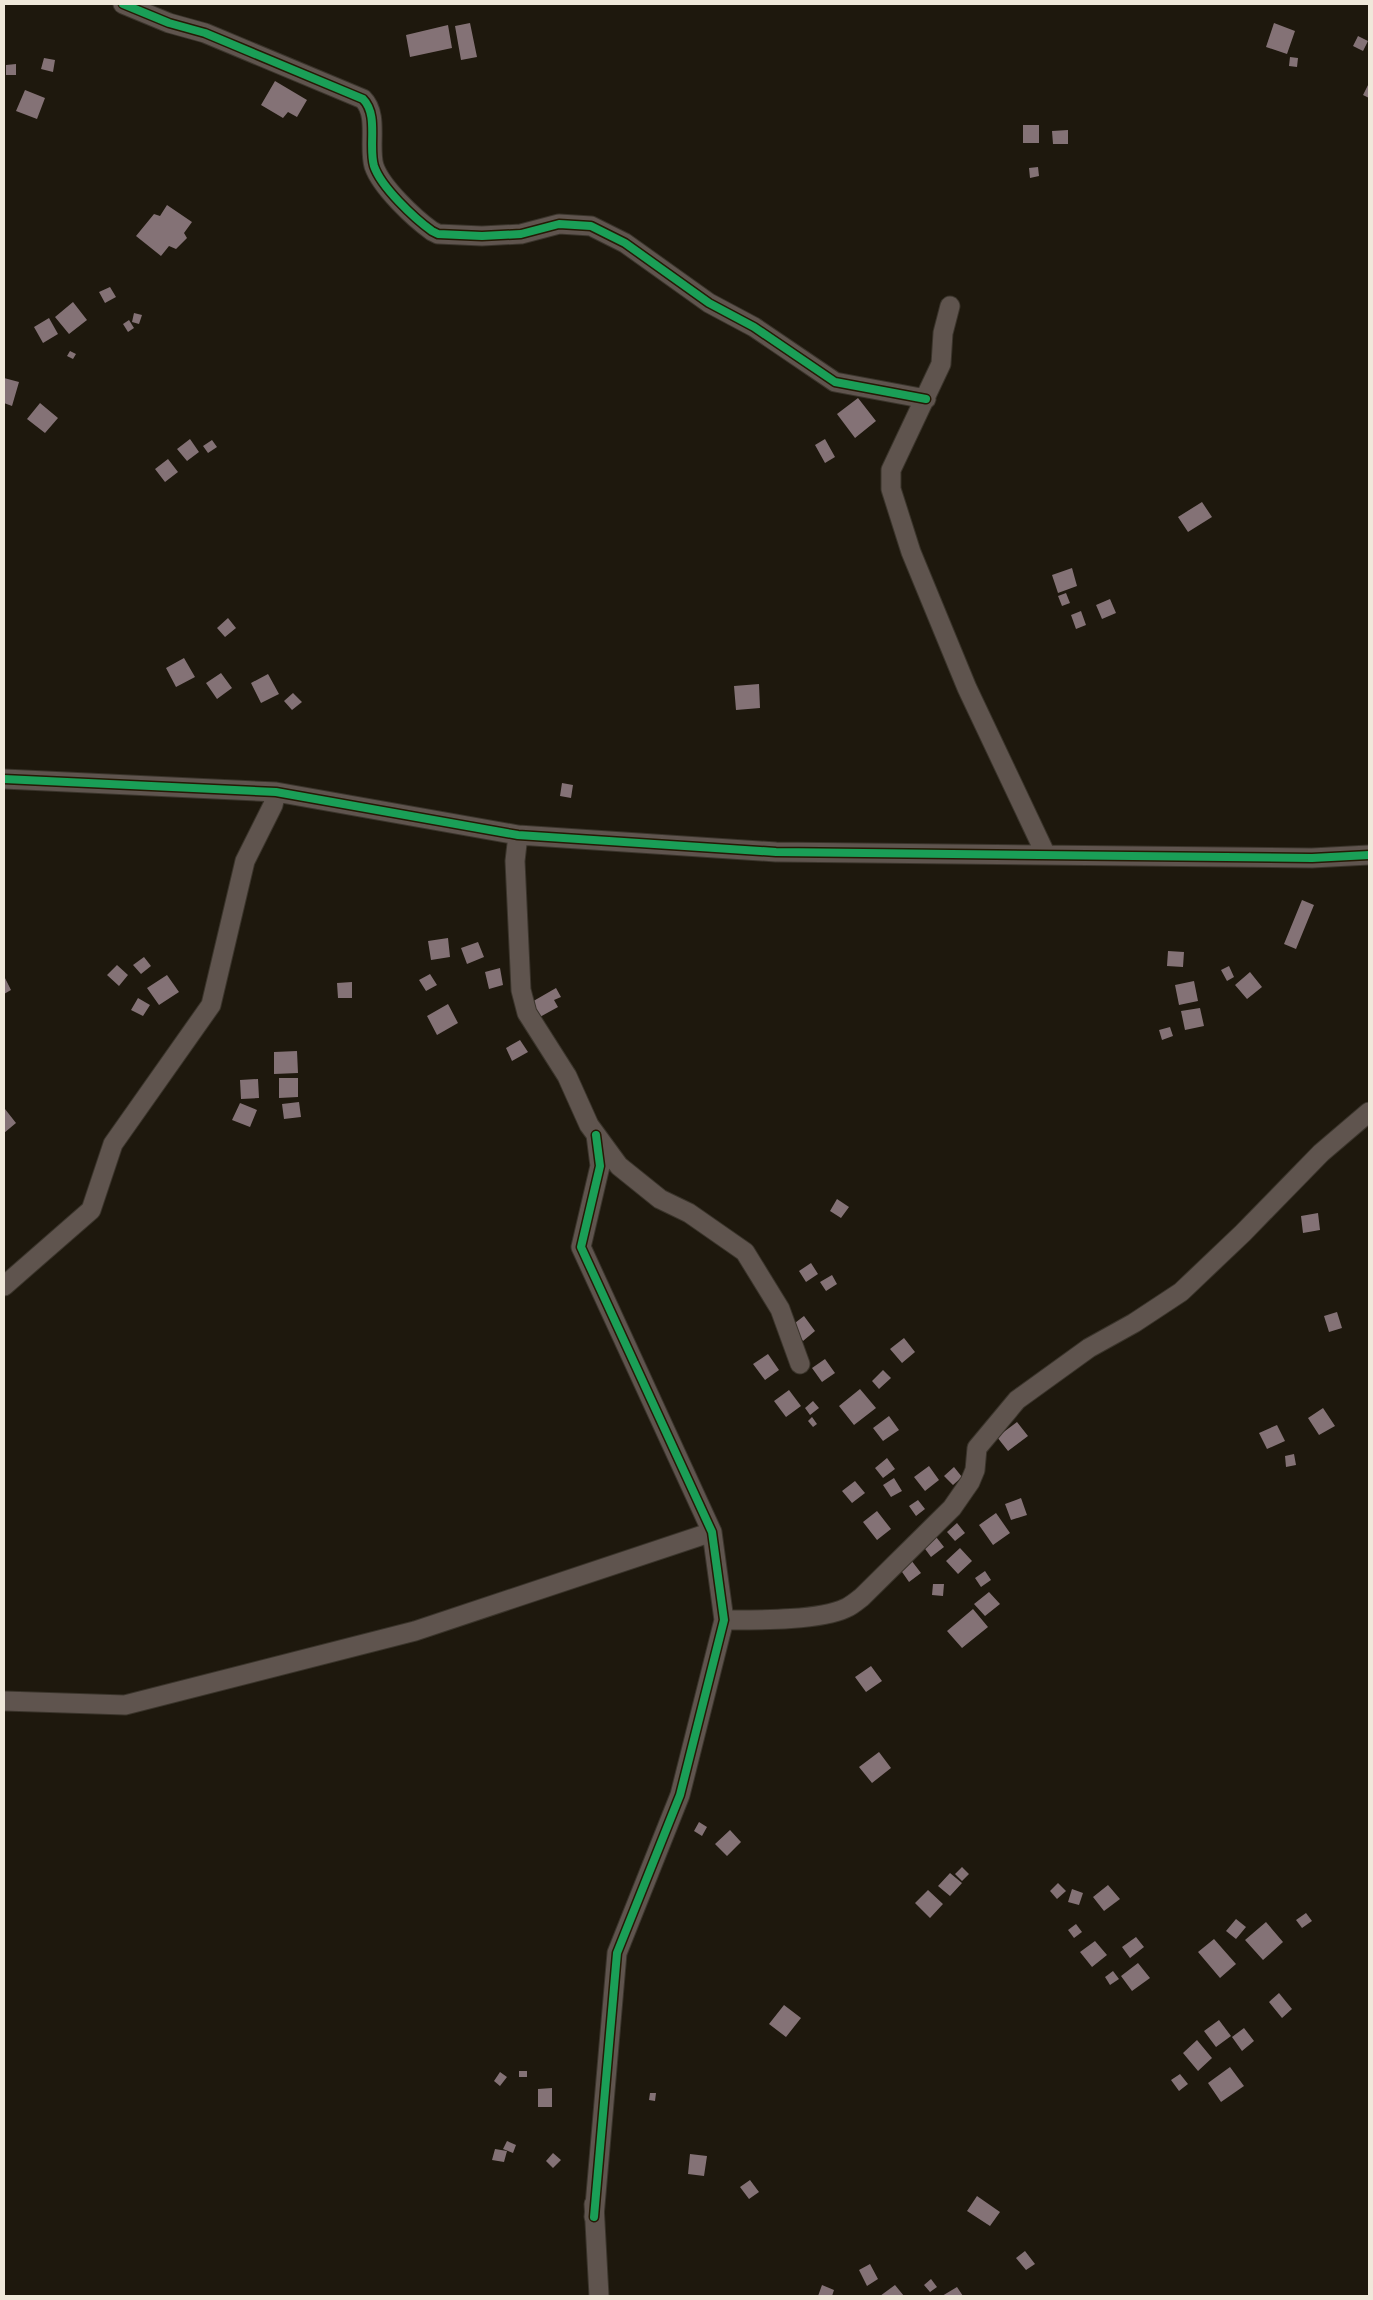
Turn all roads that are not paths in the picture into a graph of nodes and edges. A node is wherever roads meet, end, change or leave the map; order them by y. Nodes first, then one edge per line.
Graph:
1 (123, 4) edge
2 (950, 306) dead end
3 (926, 399) junction
4 (4, 779) edge
5 (276, 792) junction
6 (518, 835) junction
7 (1046, 855) junction
8 (1369, 855) edge
9 (1369, 1112) edge
10 (596, 1135) junction
11 (4, 1286) edge
12 (800, 1364) dead end
13 (712, 1532) junction
14 (724, 1620) junction
15 (4, 1702) edge
16 (594, 2108) dead end
17 (594, 2217) junction
18 (599, 2296) edge

1 - 3 street
2 - 3 street
3 - 7 street
4 - 5 street
5 - 6 street
5 - 11 street
6 - 7 street
6 - 10 street
7 - 8 street
9 - 14 street
10 - 12 street
10 - 13 street
13 - 14 street
13 - 15 street
14 - 17 street
16 - 17 street
17 - 18 street

